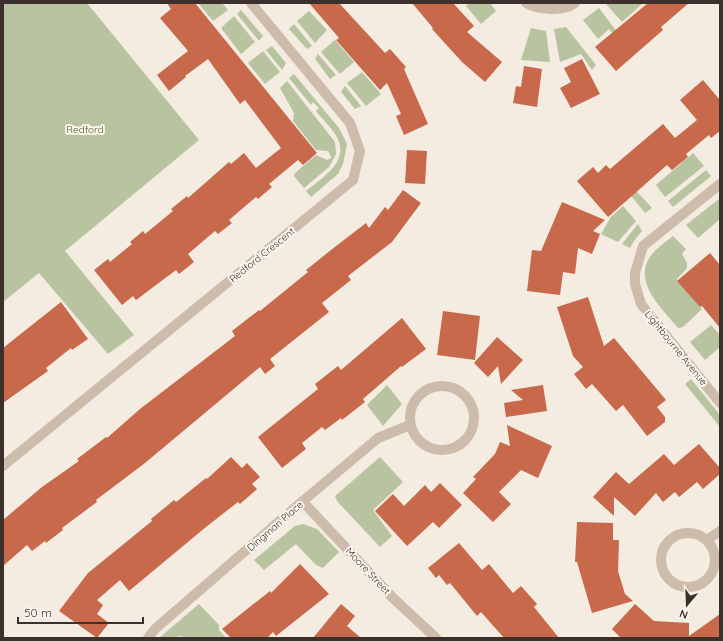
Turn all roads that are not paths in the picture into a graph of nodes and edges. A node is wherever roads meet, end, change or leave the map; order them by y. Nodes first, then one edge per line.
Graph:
1 (251, 3) edge
2 (526, 3) edge
3 (575, 3) edge
4 (720, 184) edge
5 (720, 403) edge
6 (410, 425) junction
7 (3, 466) edge
8 (303, 502) junction
9 (720, 530) edge
10 (707, 540) junction
11 (148, 638) edge
12 (436, 638) edge

1 - 7 street, Redford Crescent
2 - 3 street
4 - 5 street, Lightbourne Avenue
6 - 6 street
6 - 8 street, Dingman Place
8 - 11 street, Dingman Place
8 - 12 street, Moore Street
9 - 10 street
10 - 10 street

